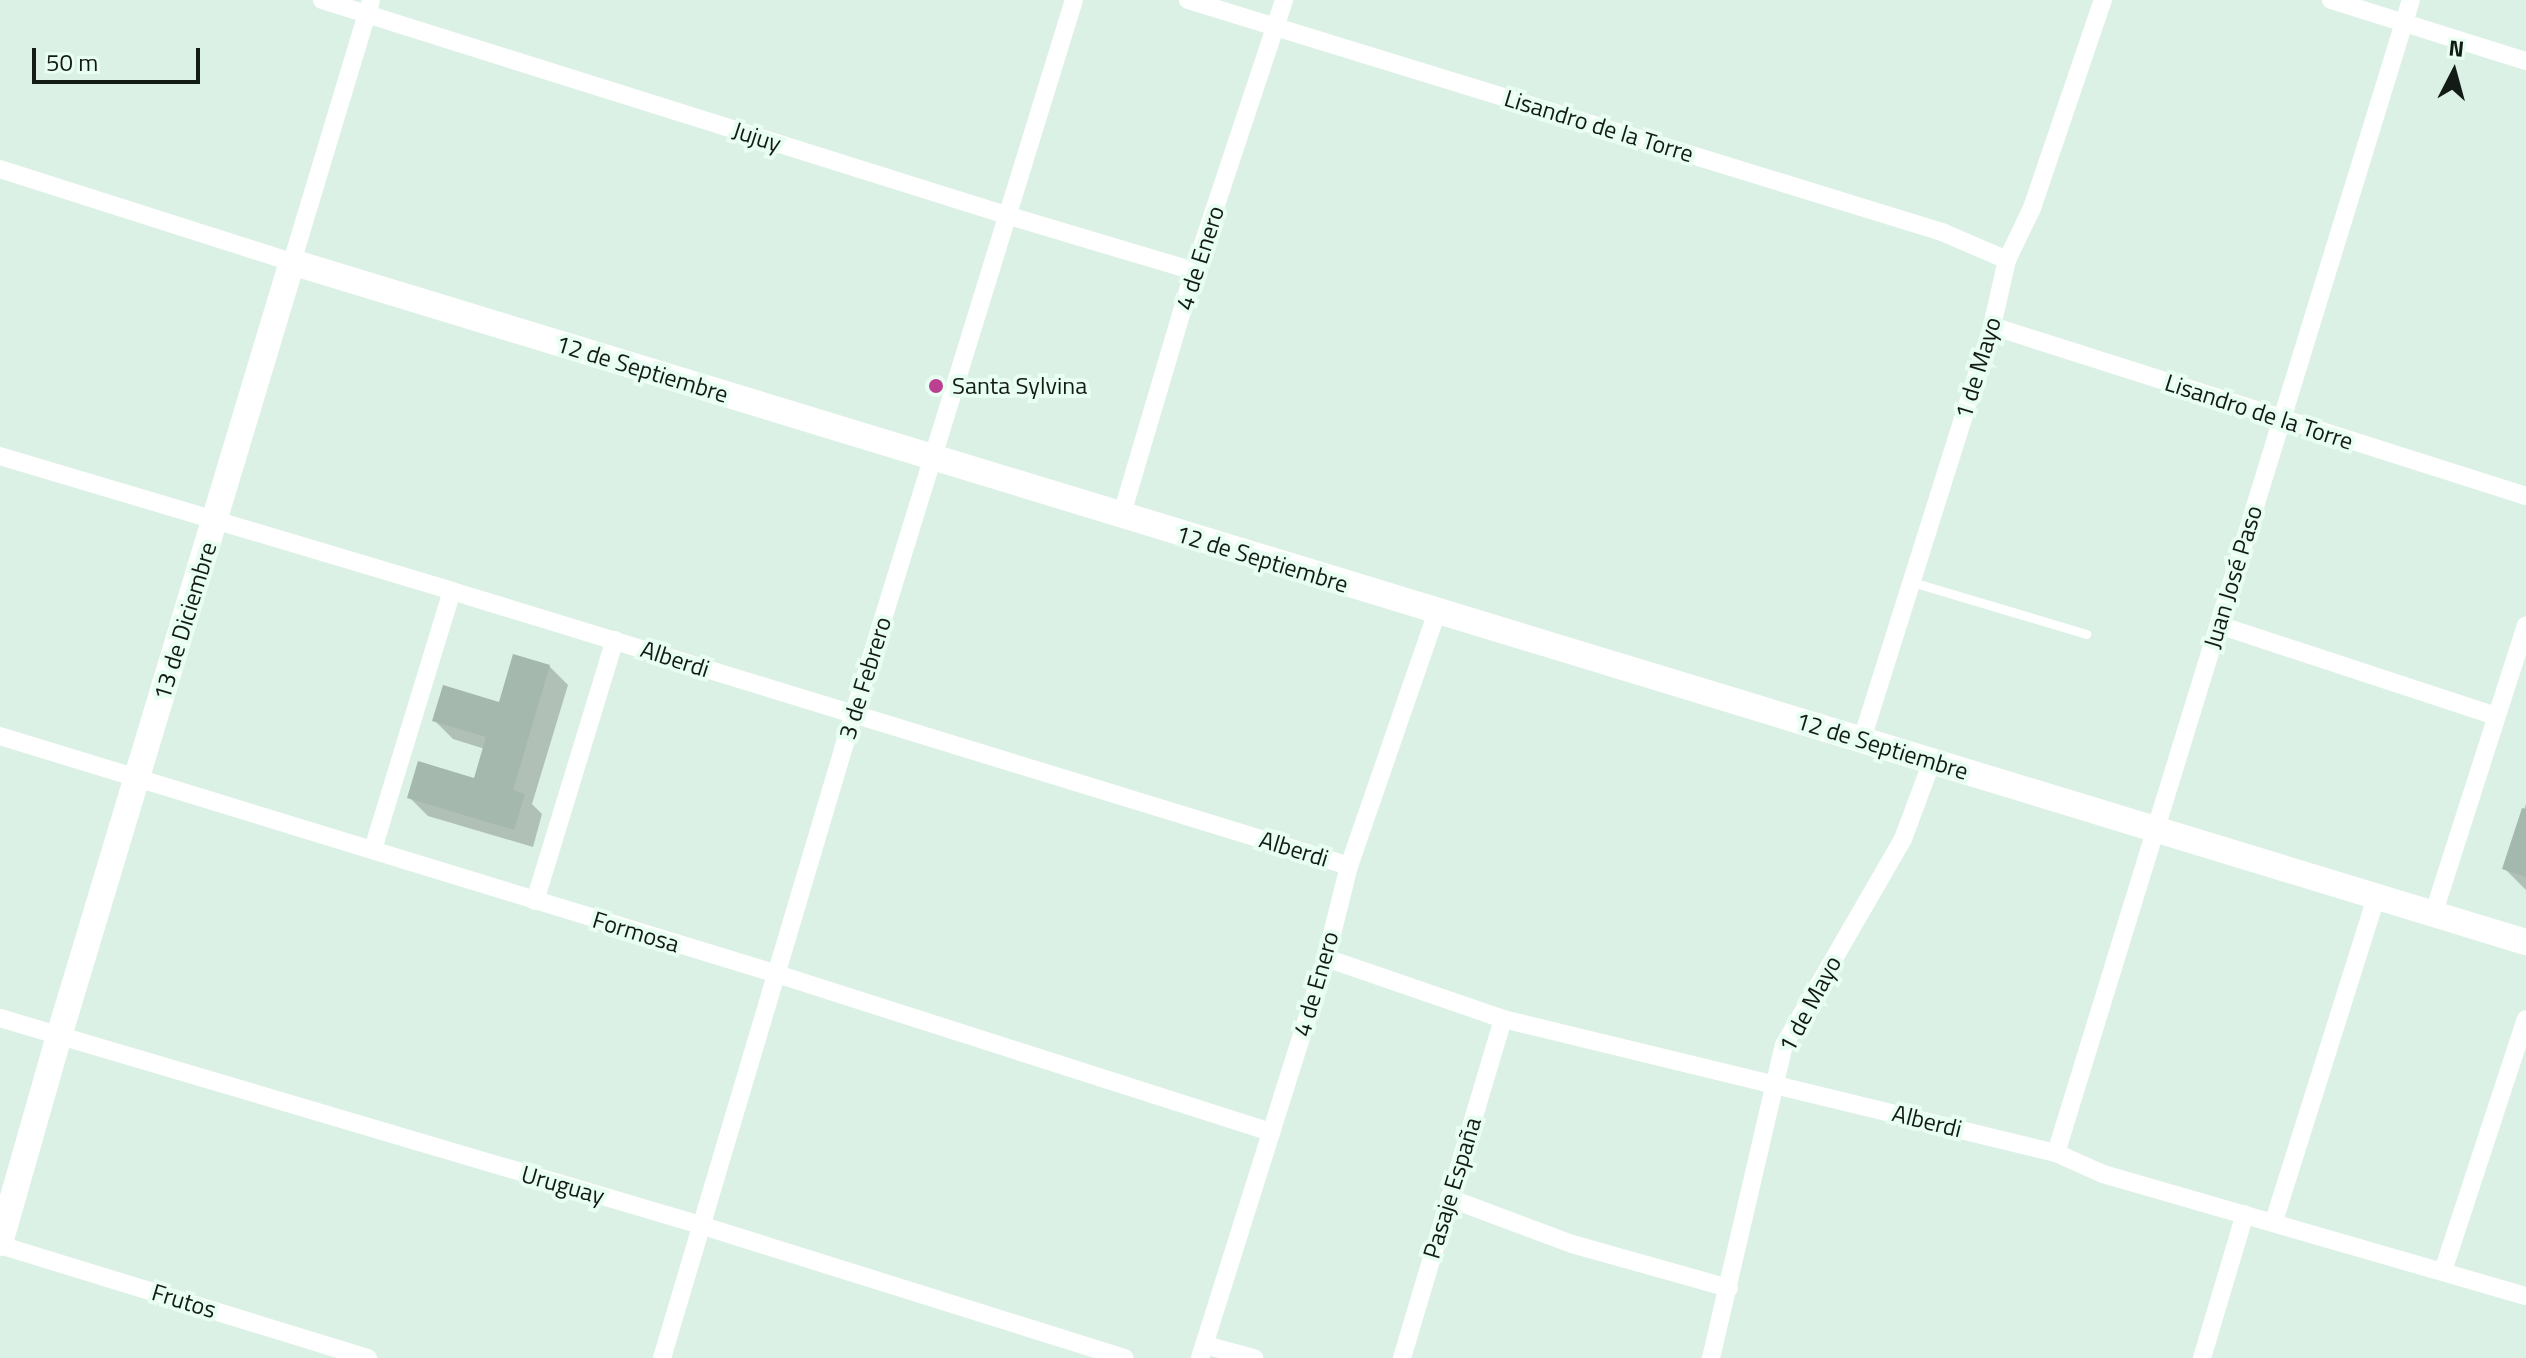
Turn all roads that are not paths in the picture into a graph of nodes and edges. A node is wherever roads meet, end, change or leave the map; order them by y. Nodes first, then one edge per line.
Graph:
1 (322, 0) edge
2 (1074, 0) edge
3 (1188, 0) edge
4 (1284, 0) edge
5 (2103, 0) edge
6 (2331, 0) edge
7 (2411, 0) edge
8 (369, 7) edge
9 (2403, 22) junction
10 (1275, 27) junction
11 (2526, 61) edge
12 (0, 169) edge
13 (1006, 215) junction
14 (2007, 260) junction
15 (292, 262) junction
16 (1194, 271) junction
17 (1992, 326) junction
18 (2280, 418) junction
19 (0, 456) edge
20 (934, 459) junction
21 (2526, 496) edge
22 (1121, 517) junction
23 (215, 523) junction
24 (1912, 582) junction
25 (452, 591) junction
26 (1437, 612) junction
27 (2219, 625) junction
28 (2526, 626) edge
29 (2086, 634) dead end
30 (615, 640) junction
31 (853, 716) junction
32 (2495, 716) junction
33 (0, 736) edge
34 (1862, 739) junction
35 (1932, 761) junction
36 (137, 778) junction
37 (2155, 829) junction
38 (373, 849) junction
39 (1349, 866) junction
40 (2376, 898) junction
41 (535, 901) junction
42 (2433, 915) junction
43 (2526, 942) edge
44 (1326, 958) junction
45 (777, 974) junction
46 (0, 1018) edge
47 (1503, 1019) junction
48 (2526, 1019) edge
49 (59, 1036) junction
50 (1774, 1084) junction
51 (1271, 1132) junction
52 (2056, 1153) junction
53 (1449, 1198) junction
54 (2245, 1214) junction
55 (2274, 1221) junction
56 (700, 1225) junction
57 (0, 1244) edge
58 (2443, 1271) junction
59 (1729, 1288) junction
60 (2526, 1296) edge
61 (1202, 1351) edge
62 (368, 1358) edge
63 (662, 1358) edge
64 (1125, 1358) edge
65 (1254, 1358) edge
66 (1402, 1358) edge
67 (1711, 1358) edge
68 (2202, 1358) edge

1 - 8 street, Jujuy
2 - 13 street, 3 de Febrero
3 - 10 street, Lisandro de la Torre
4 - 10 street, 4 de Enero
5 - 14 street, 1 de Mayo
6 - 9 street
7 - 9 street, Juan José Paso
8 - 13 street, Jujuy
8 - 15 street, 13 de Diciembre
9 - 11 street
9 - 18 street, Juan José Paso
10 - 14 street, Lisandro de la Torre
10 - 16 street, 4 de Enero
12 - 15 street, 12 de Septiembre
13 - 16 street, Jujuy
13 - 20 street, 3 de Febrero
14 - 17 street, 1 de Mayo
15 - 20 street, 12 de Septiembre
15 - 23 street, 13 de Diciembre
16 - 22 street, 4 de Enero
17 - 18 street, Lisandro de la Torre
17 - 24 street, 1 de Mayo
18 - 21 street, Lisandro de la Torre
18 - 27 street, Juan José Paso
19 - 23 street, Alberdi
20 - 22 street, 12 de Septiembre
20 - 31 street, 3 de Febrero
22 - 26 street, 12 de Septiembre
23 - 25 street, Alberdi
23 - 36 street, 13 de Diciembre
24 - 29 lane
24 - 34 street, 1 de Mayo
25 - 30 street, Alberdi
25 - 38 street
26 - 34 street, 12 de Septiembre
26 - 39 street, 4 de Enero
27 - 32 street
27 - 37 street, Juan José Paso
28 - 32 street
30 - 31 street, Alberdi
30 - 41 street
31 - 39 street, Alberdi
31 - 45 street, 3 de Febrero
32 - 42 street
33 - 36 street, Formosa
34 - 35 street, 12 de Septiembre
35 - 37 street, 12 de Septiembre
35 - 50 street, 1 de Mayo
36 - 38 street, Formosa
36 - 49 street, 13 de Diciembre
37 - 40 street, 12 de Septiembre
37 - 52 street, Juan José Paso
38 - 41 street, Formosa
39 - 44 street, 4 de Enero
40 - 42 street, 12 de Septiembre
40 - 55 street
41 - 45 street, Formosa
42 - 43 street, 12 de Septiembre
44 - 47 street, Alberdi
44 - 51 street, 4 de Enero
45 - 51 street, Formosa
45 - 56 street, 3 de Febrero
46 - 49 street, Uruguay
47 - 50 street, Alberdi
47 - 53 street, Pasaje España
48 - 58 street
49 - 56 street, Uruguay
49 - 57 street, 13 de Diciembre
50 - 52 street, Alberdi
50 - 59 street, 1 de Mayo
51 - 61 street, 4 de Enero
52 - 54 street, Alberdi
53 - 59 street
53 - 66 street, Pasaje España
54 - 55 street, Alberdi
54 - 68 street
55 - 58 street, Alberdi
56 - 63 street, 3 de Febrero
56 - 64 street, Uruguay
57 - 62 street, Frutos
58 - 60 street, Alberdi
59 - 67 street, 1 de Mayo
61 - 65 street

